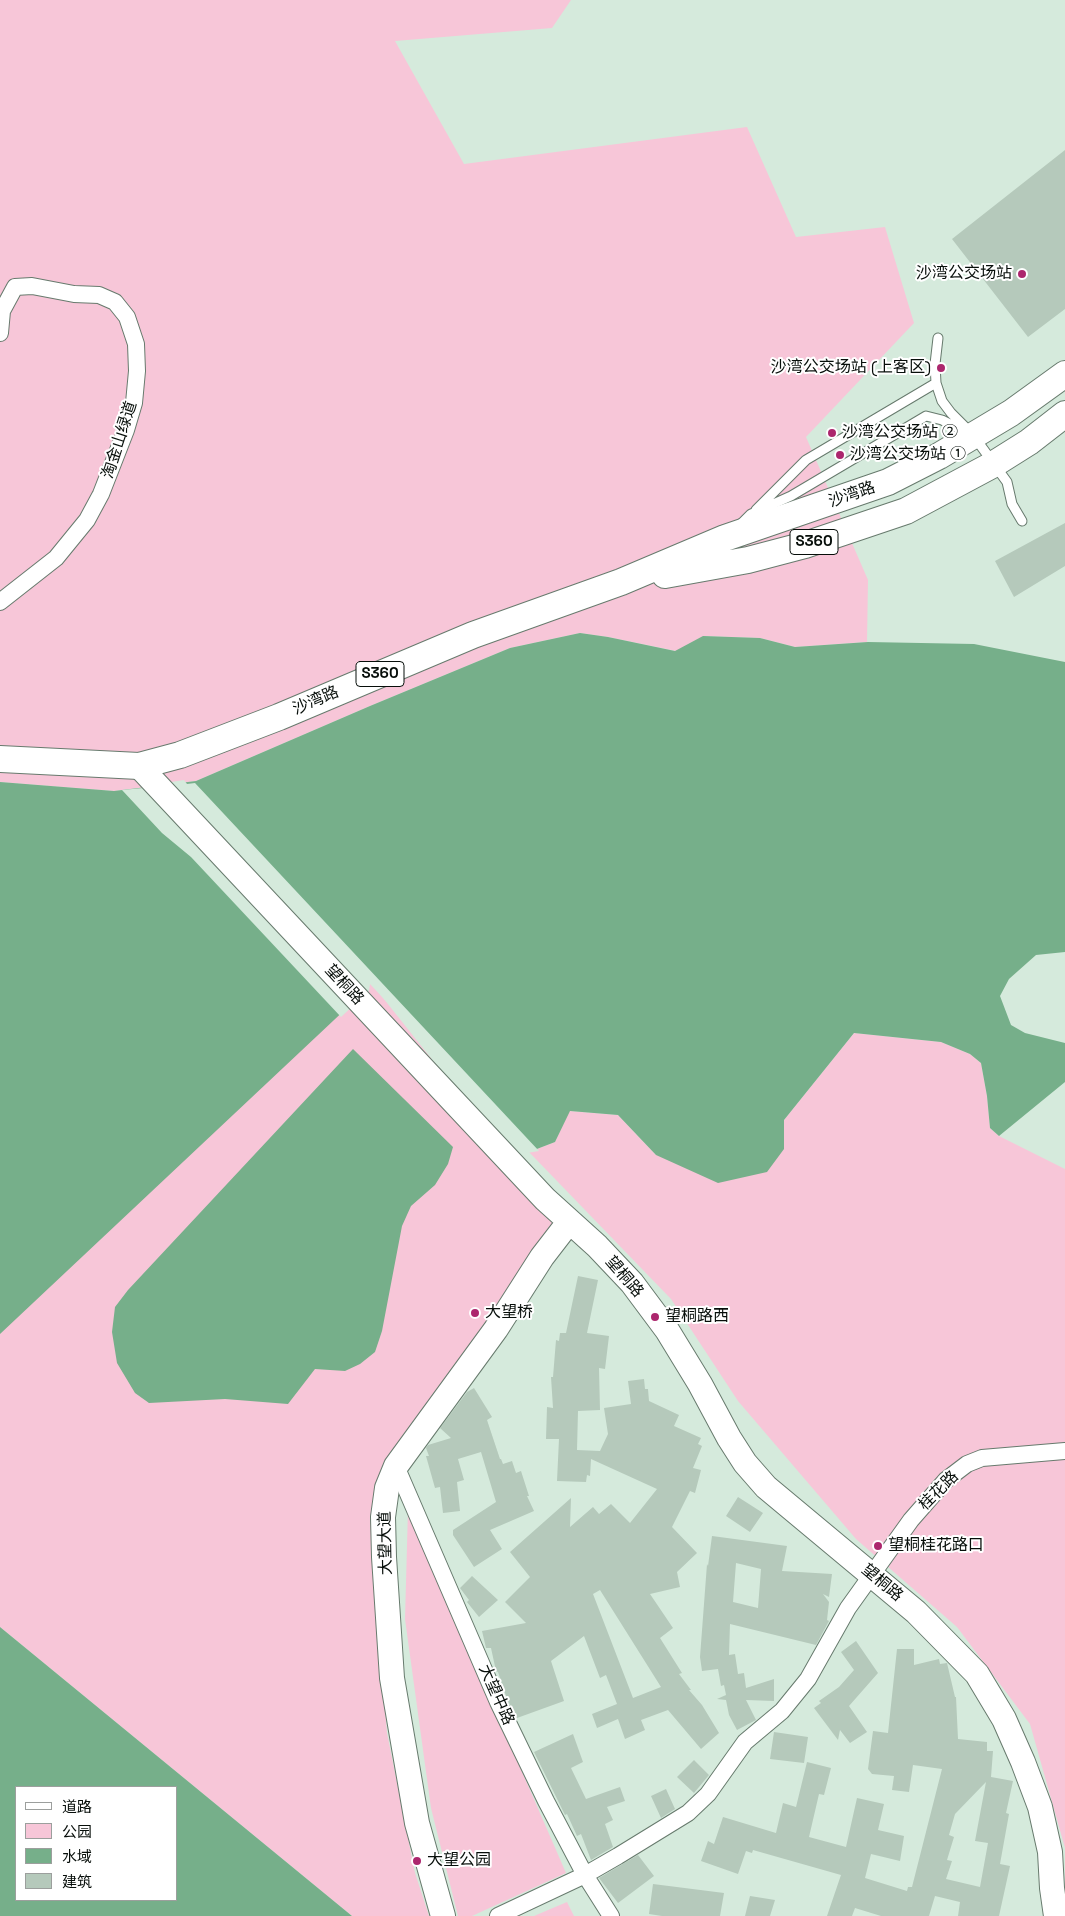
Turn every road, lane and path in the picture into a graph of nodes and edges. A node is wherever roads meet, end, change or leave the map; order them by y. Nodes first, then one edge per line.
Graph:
1 (0, 333) edge
2 (938, 338) dead end
3 (1065, 374) edge
4 (936, 383) junction
5 (1065, 414) edge
6 (973, 435) junction
7 (994, 464) junction
8 (751, 514) junction
9 (796, 514) junction
10 (1022, 521) dead end
11 (725, 538) junction
12 (805, 545) junction
13 (621, 582) junction
14 (0, 602) edge
15 (0, 759) edge
16 (139, 766) junction
17 (568, 1222) junction
18 (1065, 1451) edge
19 (396, 1466) junction
20 (873, 1575) junction
21 (585, 1875) junction
22 (444, 1916) edge
23 (498, 1916) edge
24 (611, 1916) edge
25 (1056, 1916) edge

1 - 14 street, 淘金山绿道
2 - 4 lane
3 - 6 main road, 沙湾路 / S360
4 - 6 lane
4 - 8 lane
5 - 7 main road, 沙湾路 / S360
6 - 7 lane
6 - 8 lane
6 - 9 main road, 沙湾路 / S360
7 - 10 lane
7 - 12 main road, 沙湾路 / S360
8 - 11 lane
9 - 11 main road, 沙湾路 / S360
9 - 12 main road
11 - 13 main road, 沙湾路 / S360
12 - 13 main road, 沙湾路 / S360
13 - 16 main road, 沙湾路 / S360
15 - 16 main road, 沙湾路 / S360
16 - 17 main road, 望桐路
17 - 19 main road, 大望大道
17 - 20 main road, 望桐路
18 - 20 street, 桂花路
19 - 21 street, 大望中路
19 - 22 main road, 大望大道
20 - 21 street, 桂花路
20 - 25 main road, 望桐路
21 - 23 street, 桂花路
21 - 24 street, 大望中路

